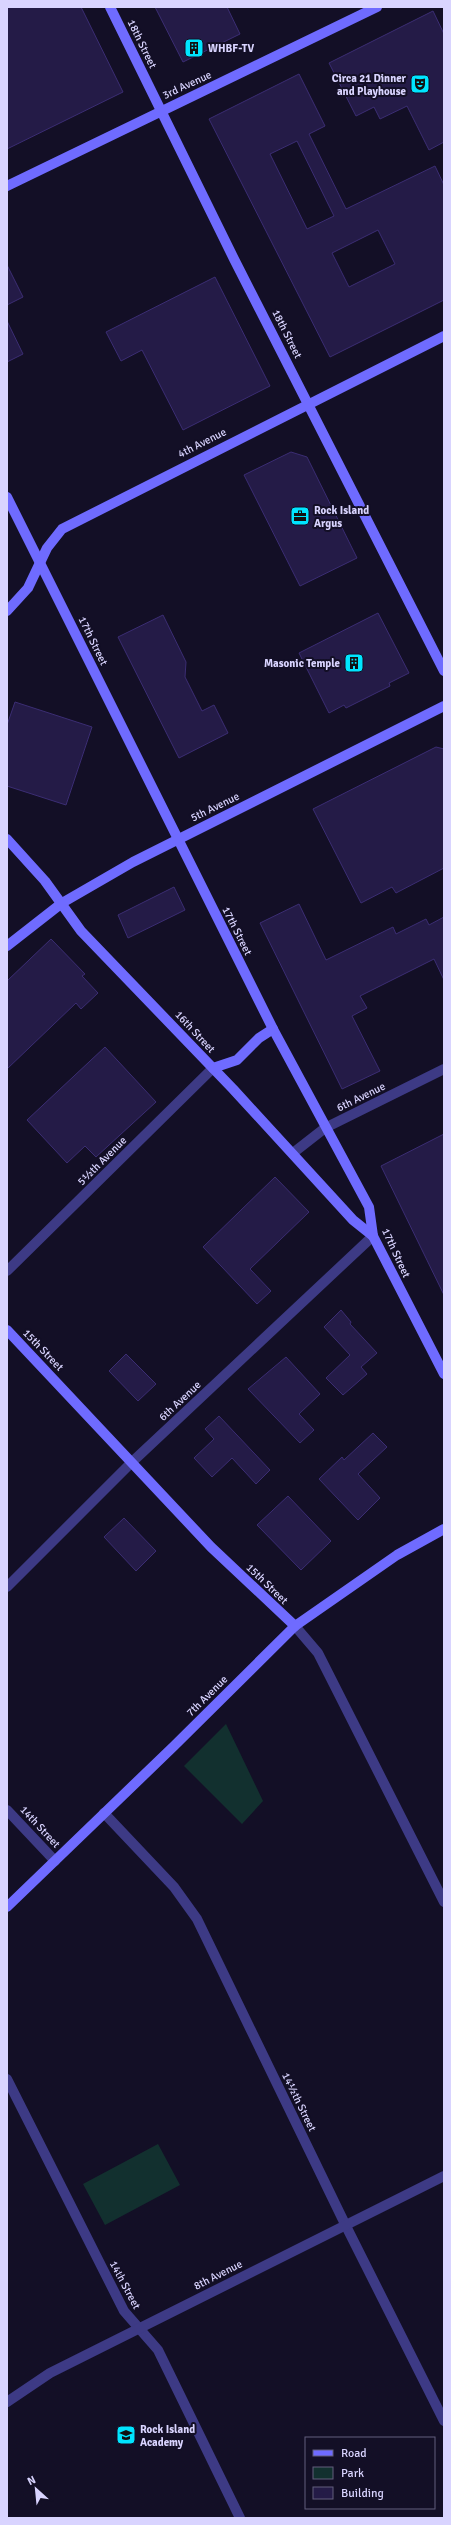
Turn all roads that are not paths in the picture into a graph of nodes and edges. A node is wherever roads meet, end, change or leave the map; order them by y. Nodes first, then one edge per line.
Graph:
1 (110, 7) edge
2 (377, 7) edge
3 (161, 110) junction
4 (7, 186) edge
5 (444, 336) edge
6 (309, 403) junction
7 (7, 497) edge
8 (40, 562) junction
9 (7, 611) edge
10 (444, 671) edge
11 (444, 706) edge
12 (7, 839) edge
13 (178, 839) junction
14 (62, 902) junction
15 (7, 946) edge
16 (273, 1029) junction
17 (213, 1068) junction
18 (444, 1069) edge
19 (325, 1128) junction
20 (293, 1154) junction
21 (373, 1236) junction
22 (7, 1271) edge
23 (7, 1330) edge
24 (444, 1374) edge
25 (131, 1463) junction
26 (444, 1529) edge
27 (7, 1587) edge
28 (295, 1626) junction
29 (7, 1810) edge
30 (104, 1813) junction
31 (55, 1861) junction
32 (444, 1902) edge
33 (7, 1907) edge
34 (7, 2079) edge
35 (444, 2176) edge
36 (345, 2224) junction
37 (138, 2330) junction
38 (7, 2402) edge
39 (444, 2421) edge
40 (240, 2518) edge

1 - 3 street, 18th Street
2 - 3 street, 3rd Avenue
3 - 4 street, 3rd Avenue
3 - 6 street, 18th Street
5 - 6 street, 4th Avenue
6 - 8 street, 4th Avenue
6 - 10 street, 18th Street
7 - 8 street, 17th Street
8 - 9 street, 4th Avenue
8 - 13 street, 17th Street
11 - 13 street, 5th Avenue
12 - 14 street, 16th Street
13 - 14 street, 5th Avenue
13 - 16 street, 17th Street
14 - 15 street, 5th Avenue
14 - 17 street, 16th Street
16 - 17 street
16 - 19 street, 17th Street
17 - 20 street, 16th Street
17 - 22 street, 5½th Avenue
18 - 19 street, 6th Avenue
19 - 20 street, 6th Avenue
19 - 21 street, 17th Street
20 - 21 street, 16th Street
21 - 24 street, 17th Street
21 - 25 street, 6th Avenue
23 - 25 street, 15th Street
25 - 27 street, 6th Avenue
25 - 28 street, 15th Street
26 - 28 street, 7th Avenue
28 - 30 street, 7th Avenue
28 - 32 street, 15th Street
29 - 31 street, 14th Street
30 - 31 street, 7th Avenue
30 - 36 street, 14½th Street
31 - 33 street, 7th Avenue
34 - 37 street, 14th Street
35 - 36 street, 8th Avenue
36 - 37 street, 8th Avenue
36 - 39 street, 14½th Street
37 - 38 street, 8th Avenue
37 - 40 street, 14th Street

